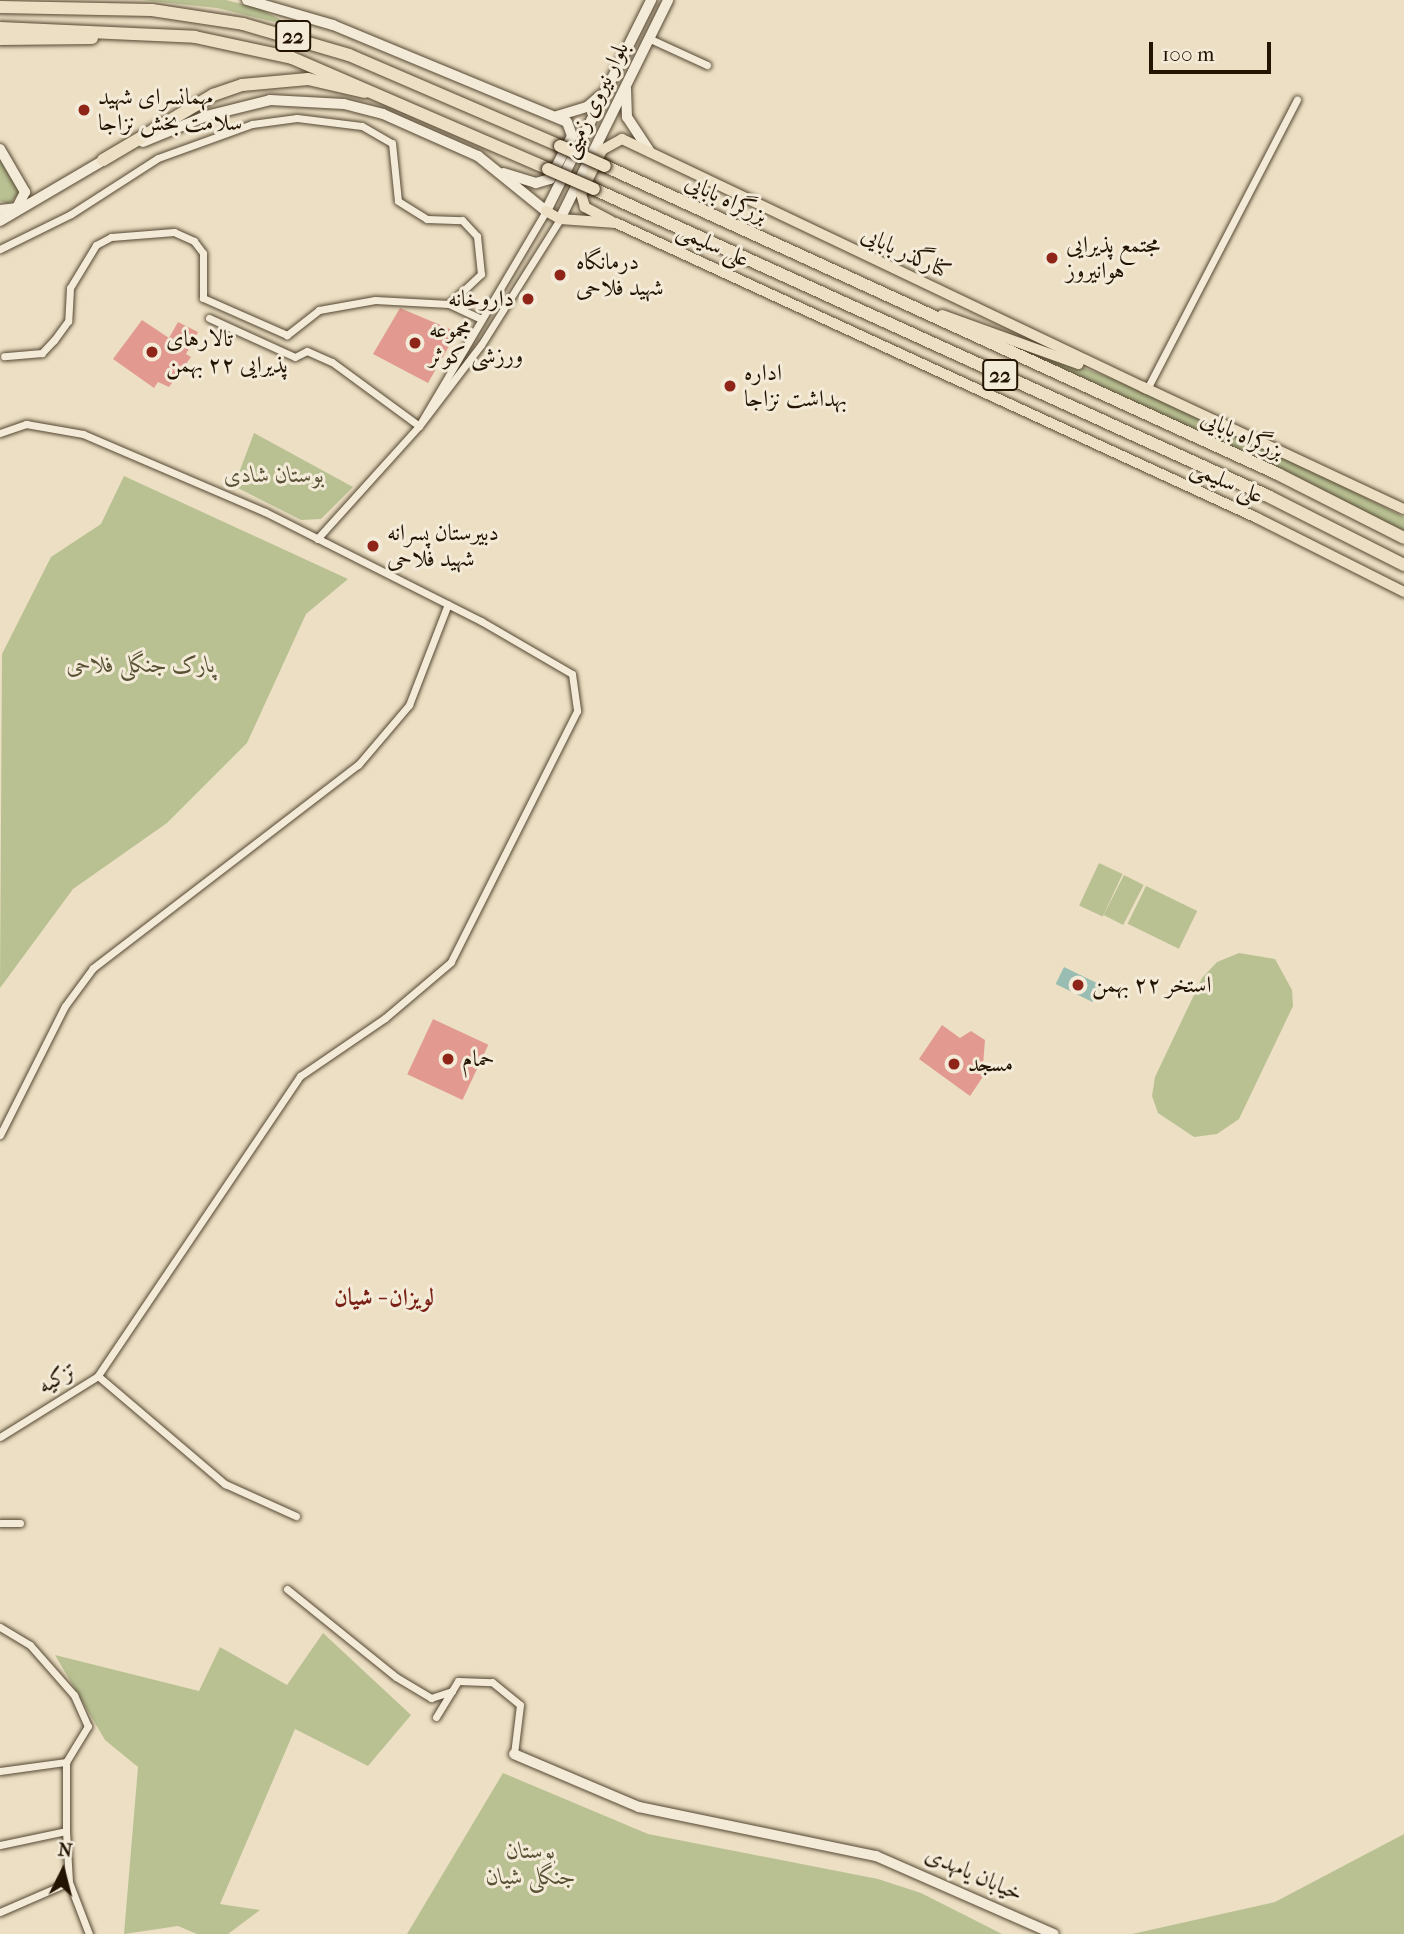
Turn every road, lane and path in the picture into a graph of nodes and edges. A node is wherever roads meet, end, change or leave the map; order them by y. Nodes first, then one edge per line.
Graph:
1 (249, 0) edge
2 (651, 0) edge
3 (668, 0) edge
4 (3, 7) edge
5 (155, 34) junction
6 (2, 38) edge
7 (648, 38) junction
8 (707, 65) dead end
9 (627, 82) junction
10 (606, 91) junction
11 (1297, 100) dead end
12 (402, 102) junction
13 (554, 117) junction
14 (0, 149) edge
15 (650, 152) junction
16 (103, 160) junction
17 (498, 172) junction
18 (17, 208) junction
19 (0, 210) edge
20 (546, 211) junction
21 (560, 219) junction
22 (0, 221) edge
23 (617, 223) junction
24 (0, 249) edge
25 (892, 300) junction
26 (449, 304) junction
27 (209, 318) dead end
28 (481, 319) junction
29 (4, 356) dead end
30 (1147, 389) junction
31 (419, 426) junction
32 (0, 433) edge
33 (1404, 509) edge
34 (1404, 538) edge
35 (317, 539) junction
36 (1404, 565) edge
37 (1404, 592) edge
38 (448, 604) junction
39 (0, 1135) edge
40 (99, 1376) junction
41 (0, 1437) edge
42 (296, 1516) dead end
43 (0, 1523) edge
44 (20, 1523) dead end
45 (287, 1589) dead end
46 (0, 1627) edge
47 (452, 1691) junction
48 (436, 1717) dead end
49 (514, 1754) joint
50 (66, 1762) junction
51 (0, 1771) edge
52 (66, 1831) junction
53 (0, 1845) edge
54 (69, 1882) junction
55 (0, 1912) edge
56 (89, 1934) edge
57 (1054, 1934) edge

1 - 13 main road
2 - 10 main road, بلوار نیروی زمینی
3 - 7 main road, بلوار نیروی زمینی
4 - 25 highway, بزرگراه بابایی / 22, bridge
5 - 6 highway, بزرگراه بابایی / 22
5 - 6 highway, بزرگراه بابایی / 22
5 - 12 highway, بزرگراه بابایی / 22
7 - 8 street
7 - 9 main road, بلوار نیروی زمینی
9 - 15 main road
9 - 21 main road, بلوار نیروی زمینی
10 - 13 main road
10 - 20 main road, بلوار نیروی زمینی
11 - 30 street
12 - 16 highway
12 - 36 highway, بزرگراه بابایی / 22, bridge
13 - 17 main road
14 - 18 main road
15 - 23 main road, کنارگذر بابایی
15 - 30 main road, کنارگذر بابایی
16 - 17 main road, علی سلیمی
16 - 18 main road, علی سلیمی
17 - 20 main road, علی سلیمی
18 - 19 main road
18 - 22 main road, علی سلیمی
20 - 21 main road, علی سلیمی
20 - 28 street
21 - 23 main road, علی سلیمی
21 - 31 street
23 - 37 main road, علی سلیمی
24 - 26 street
25 - 30 main road
25 - 34 highway, بزرگراه بابایی / 22
26 - 28 street
26 - 29 street
27 - 31 street
28 - 31 street
30 - 33 main road
31 - 35 street
32 - 35 street
35 - 38 street
38 - 39 street
38 - 40 street
40 - 41 street, تزکیه
40 - 42 street
43 - 44 street
45 - 47 street
46 - 50 street
47 - 48 street
47 - 49 street
49 - 57 main road, خیابان یامهدی
50 - 51 street
50 - 52 street
52 - 53 street
52 - 54 street
54 - 55 street
54 - 56 street

